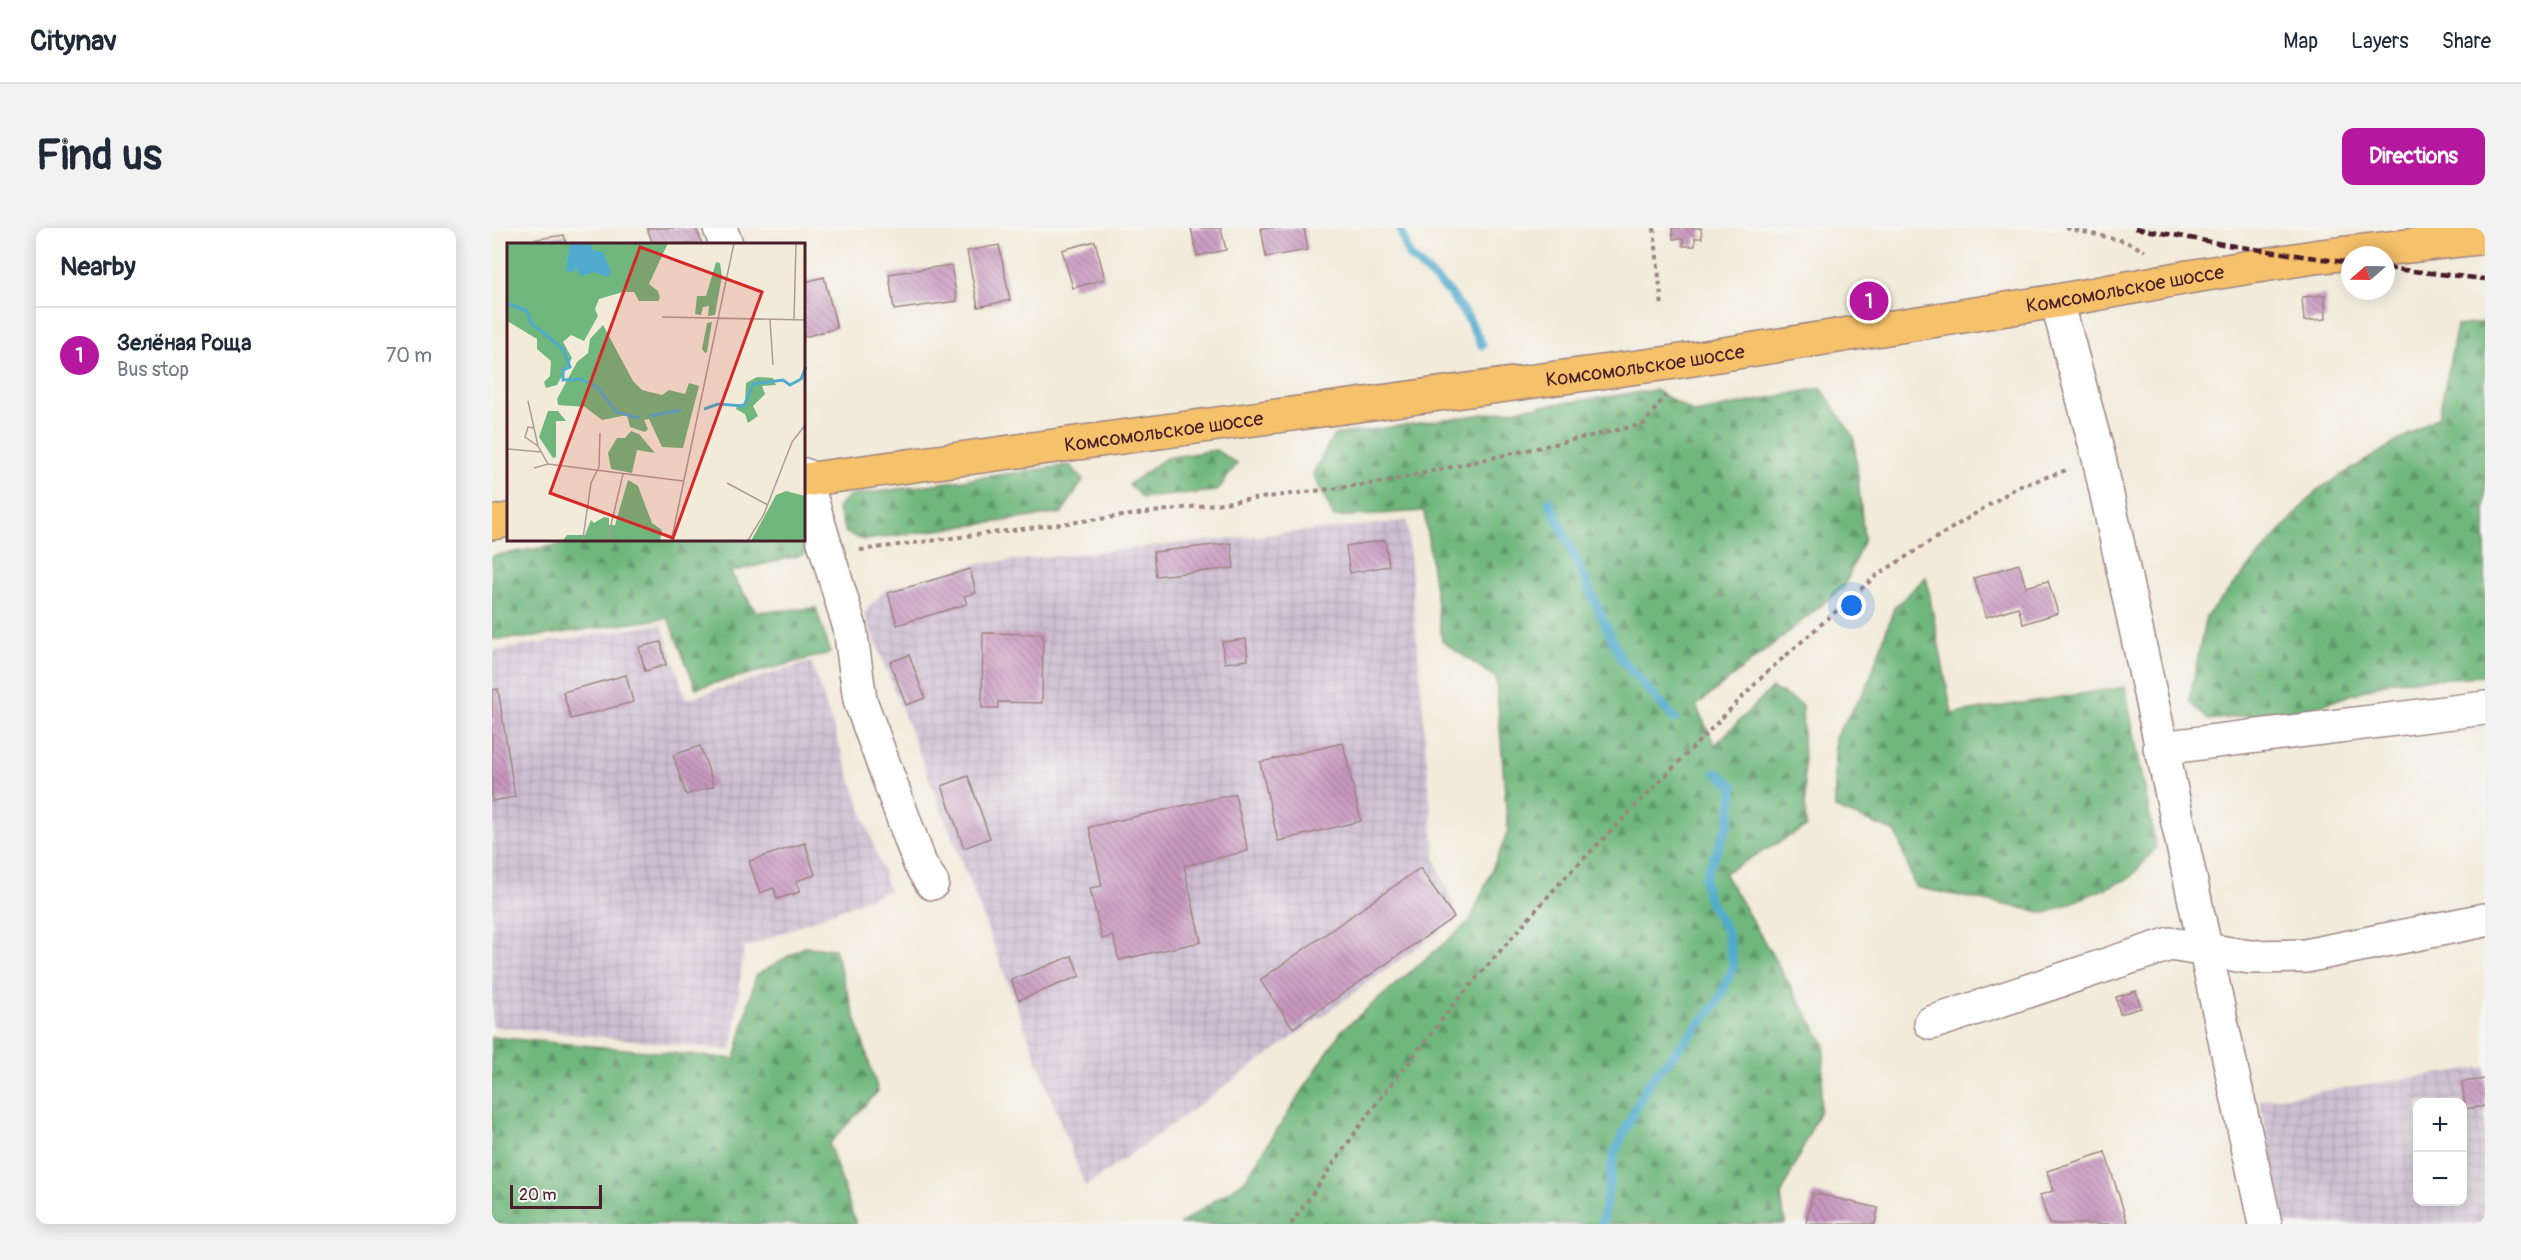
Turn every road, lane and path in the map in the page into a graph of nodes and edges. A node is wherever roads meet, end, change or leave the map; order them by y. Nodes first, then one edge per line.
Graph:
1 (720, 228) edge
2 (1654, 228) edge
3 (2066, 228) edge
4 (2485, 237) edge
5 (726, 243) edge
6 (2150, 254) dead end
7 (2057, 301) junction
8 (1662, 307) dead end
9 (1671, 389) dead end
10 (2099, 458) junction
11 (806, 478) edge
12 (806, 484) edge
13 (507, 520) edge
14 (492, 523) edge
15 (828, 554) junction
16 (2485, 708) edge
17 (2160, 748) junction
18 (932, 883) dead end
19 (2485, 920) edge
20 (2204, 951) junction
21 (1931, 1023) dead end
22 (1291, 1224) edge
23 (2265, 1224) edge

1 - 5 street
2 - 8 path
3 - 6 path
4 - 7 main road, Комсомольское шоссе
7 - 10 street
7 - 11 main road, Комсомольское шоссе
9 - 15 path
10 - 17 street
10 - 22 path
12 - 15 street
13 - 14 main road
15 - 18 street
16 - 17 street
17 - 20 street
19 - 20 street
20 - 21 street
20 - 23 street

